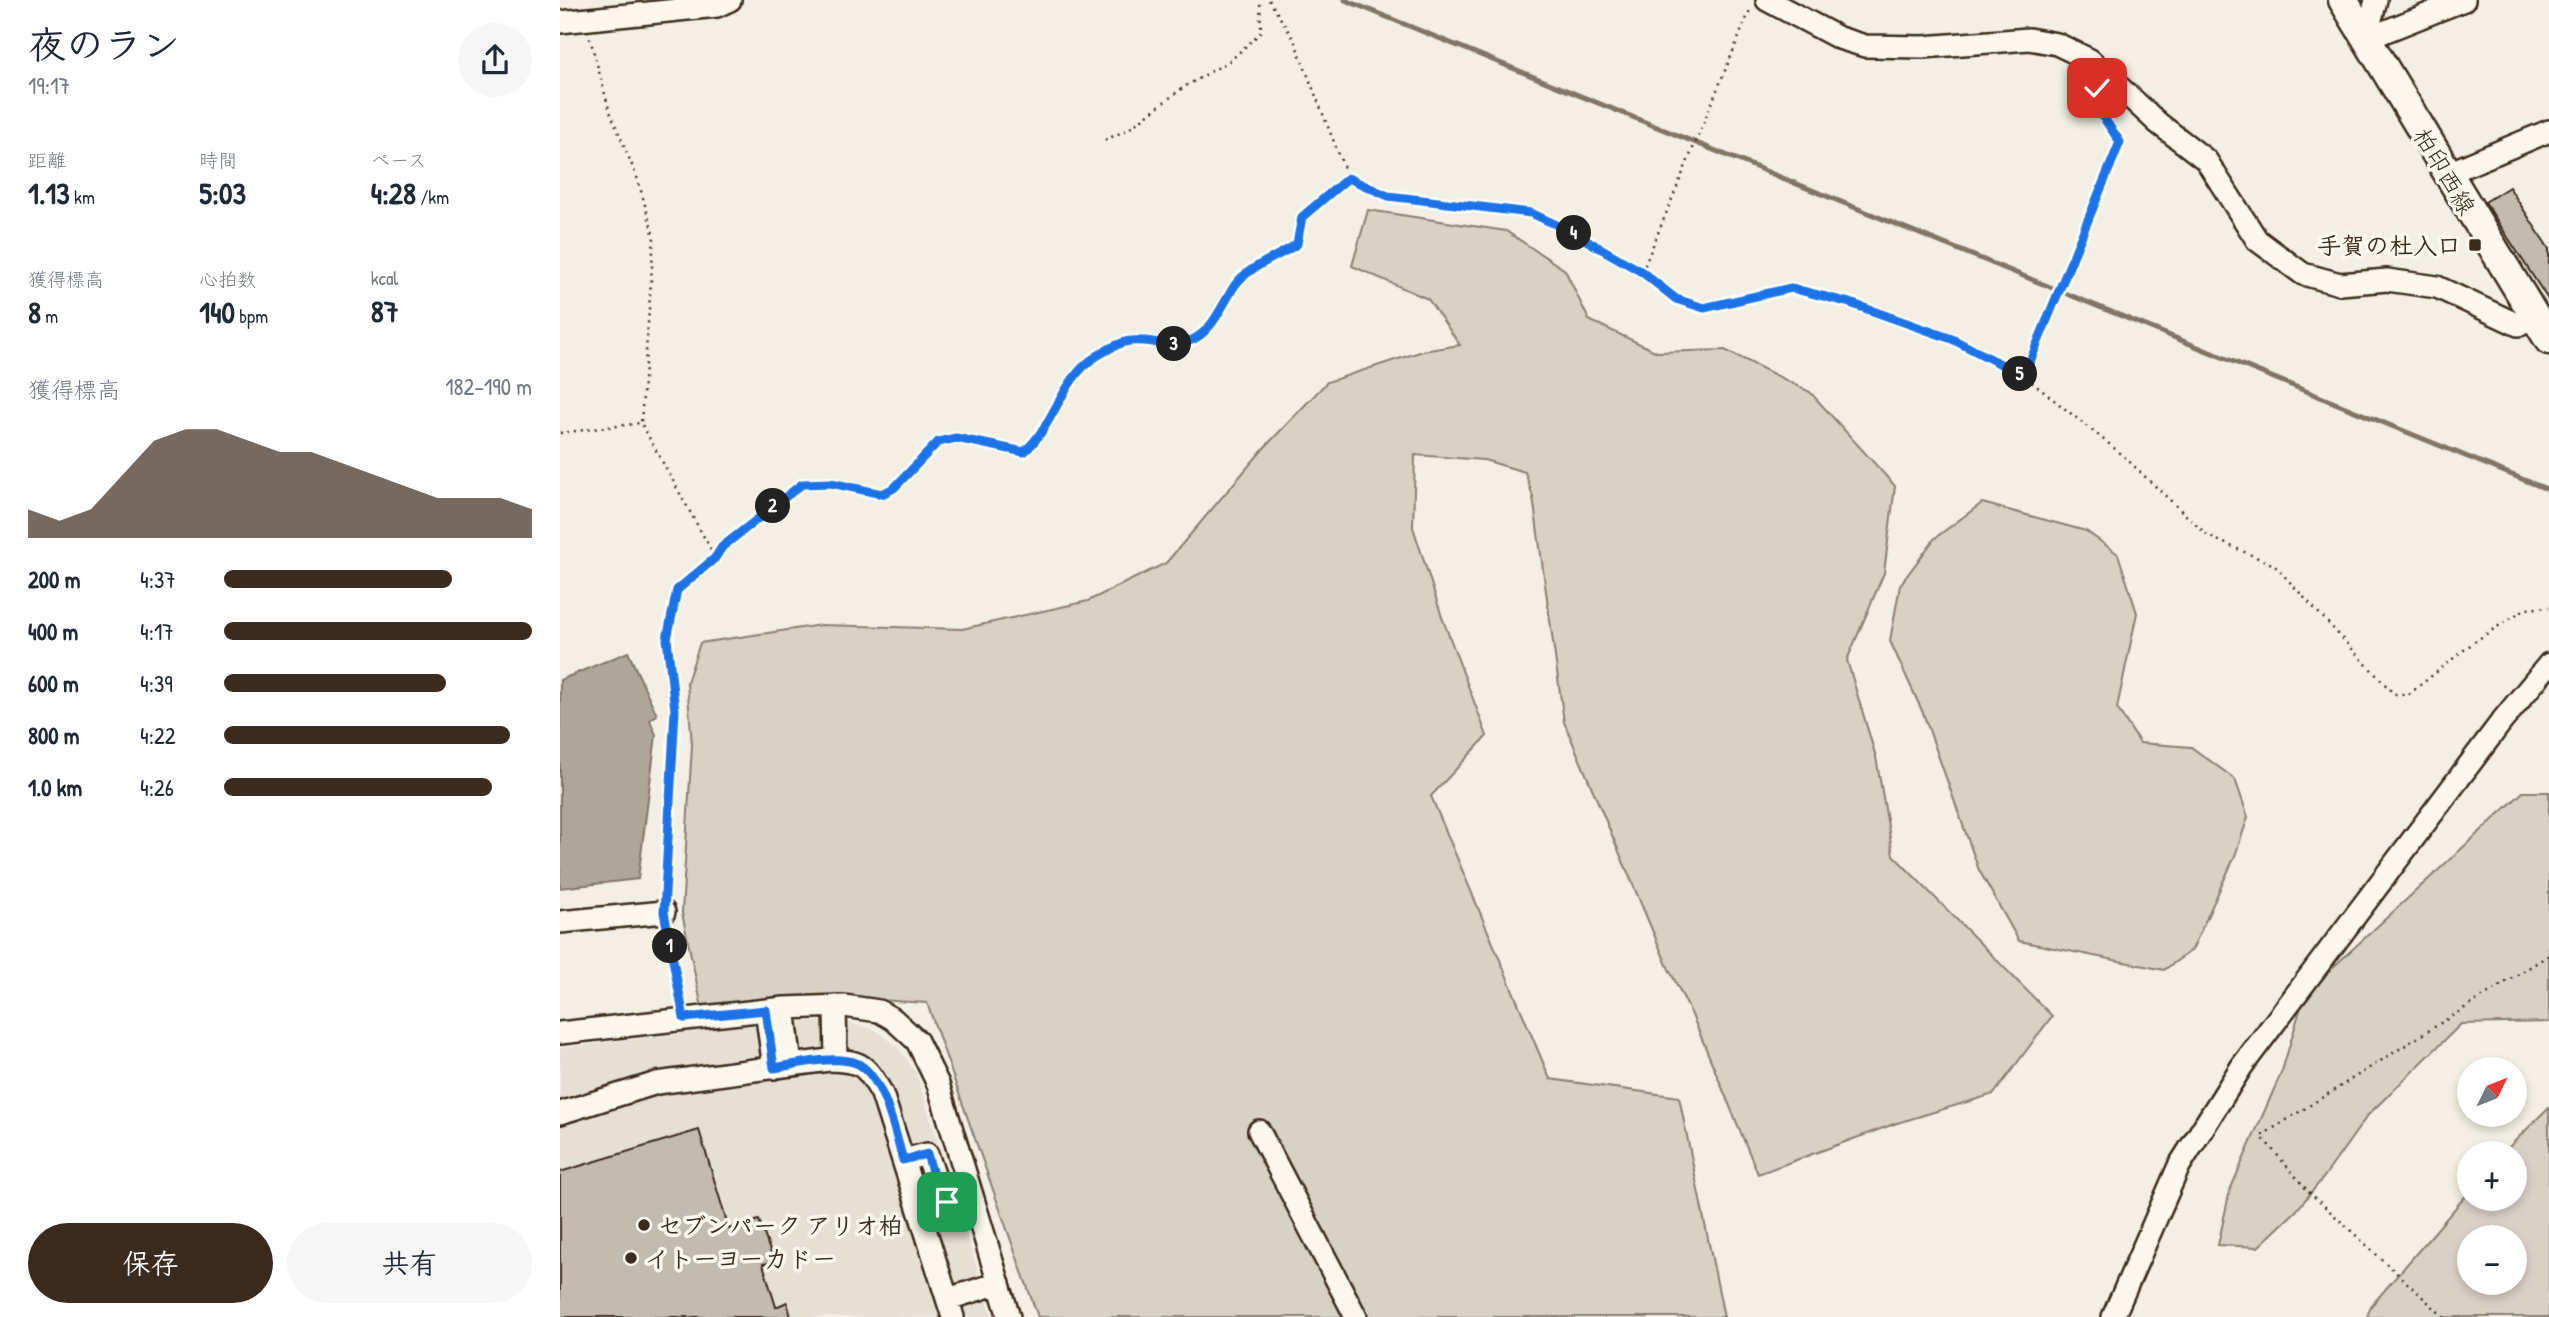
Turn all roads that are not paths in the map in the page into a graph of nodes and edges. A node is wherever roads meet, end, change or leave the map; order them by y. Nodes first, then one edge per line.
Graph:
1 (730, 0) edge
2 (1767, 0) edge
3 (2343, 0) edge
4 (2376, 0) edge
5 (2464, 0) edge
6 (582, 8) edge
7 (560, 22) edge
8 (2366, 39) junction
9 (2549, 131) edge
10 (2446, 174) junction
11 (2534, 316) junction
12 (2549, 340) edge
13 (2549, 664) edge
14 (664, 912) road end
15 (560, 922) edge
16 (835, 1006) junction
17 (775, 1009) junction
18 (560, 1033) edge
19 (836, 1060) junction
20 (782, 1067) junction
21 (560, 1113) edge
22 (1259, 1132) dead end
23 (903, 1160) junction
24 (971, 1193) junction
25 (999, 1283) junction
26 (951, 1308) edge
27 (1009, 1317) edge
28 (1356, 1317) edge
29 (2113, 1317) edge

1 - 6 street
2 - 11 street
3 - 8 main road, 柏印西線
4 - 8 street
5 - 8 street
6 - 7 street
8 - 10 main road, 柏印西線
9 - 10 street
10 - 11 main road, 柏印西線
11 - 12 main road, 柏印西線
13 - 29 street
14 - 15 street
16 - 17 street
16 - 19 street
16 - 24 street
17 - 18 street
17 - 20 street
19 - 20 street
19 - 23 street
20 - 21 street
22 - 28 street
23 - 24 street
23 - 26 street
24 - 25 street
25 - 26 street
25 - 27 street

